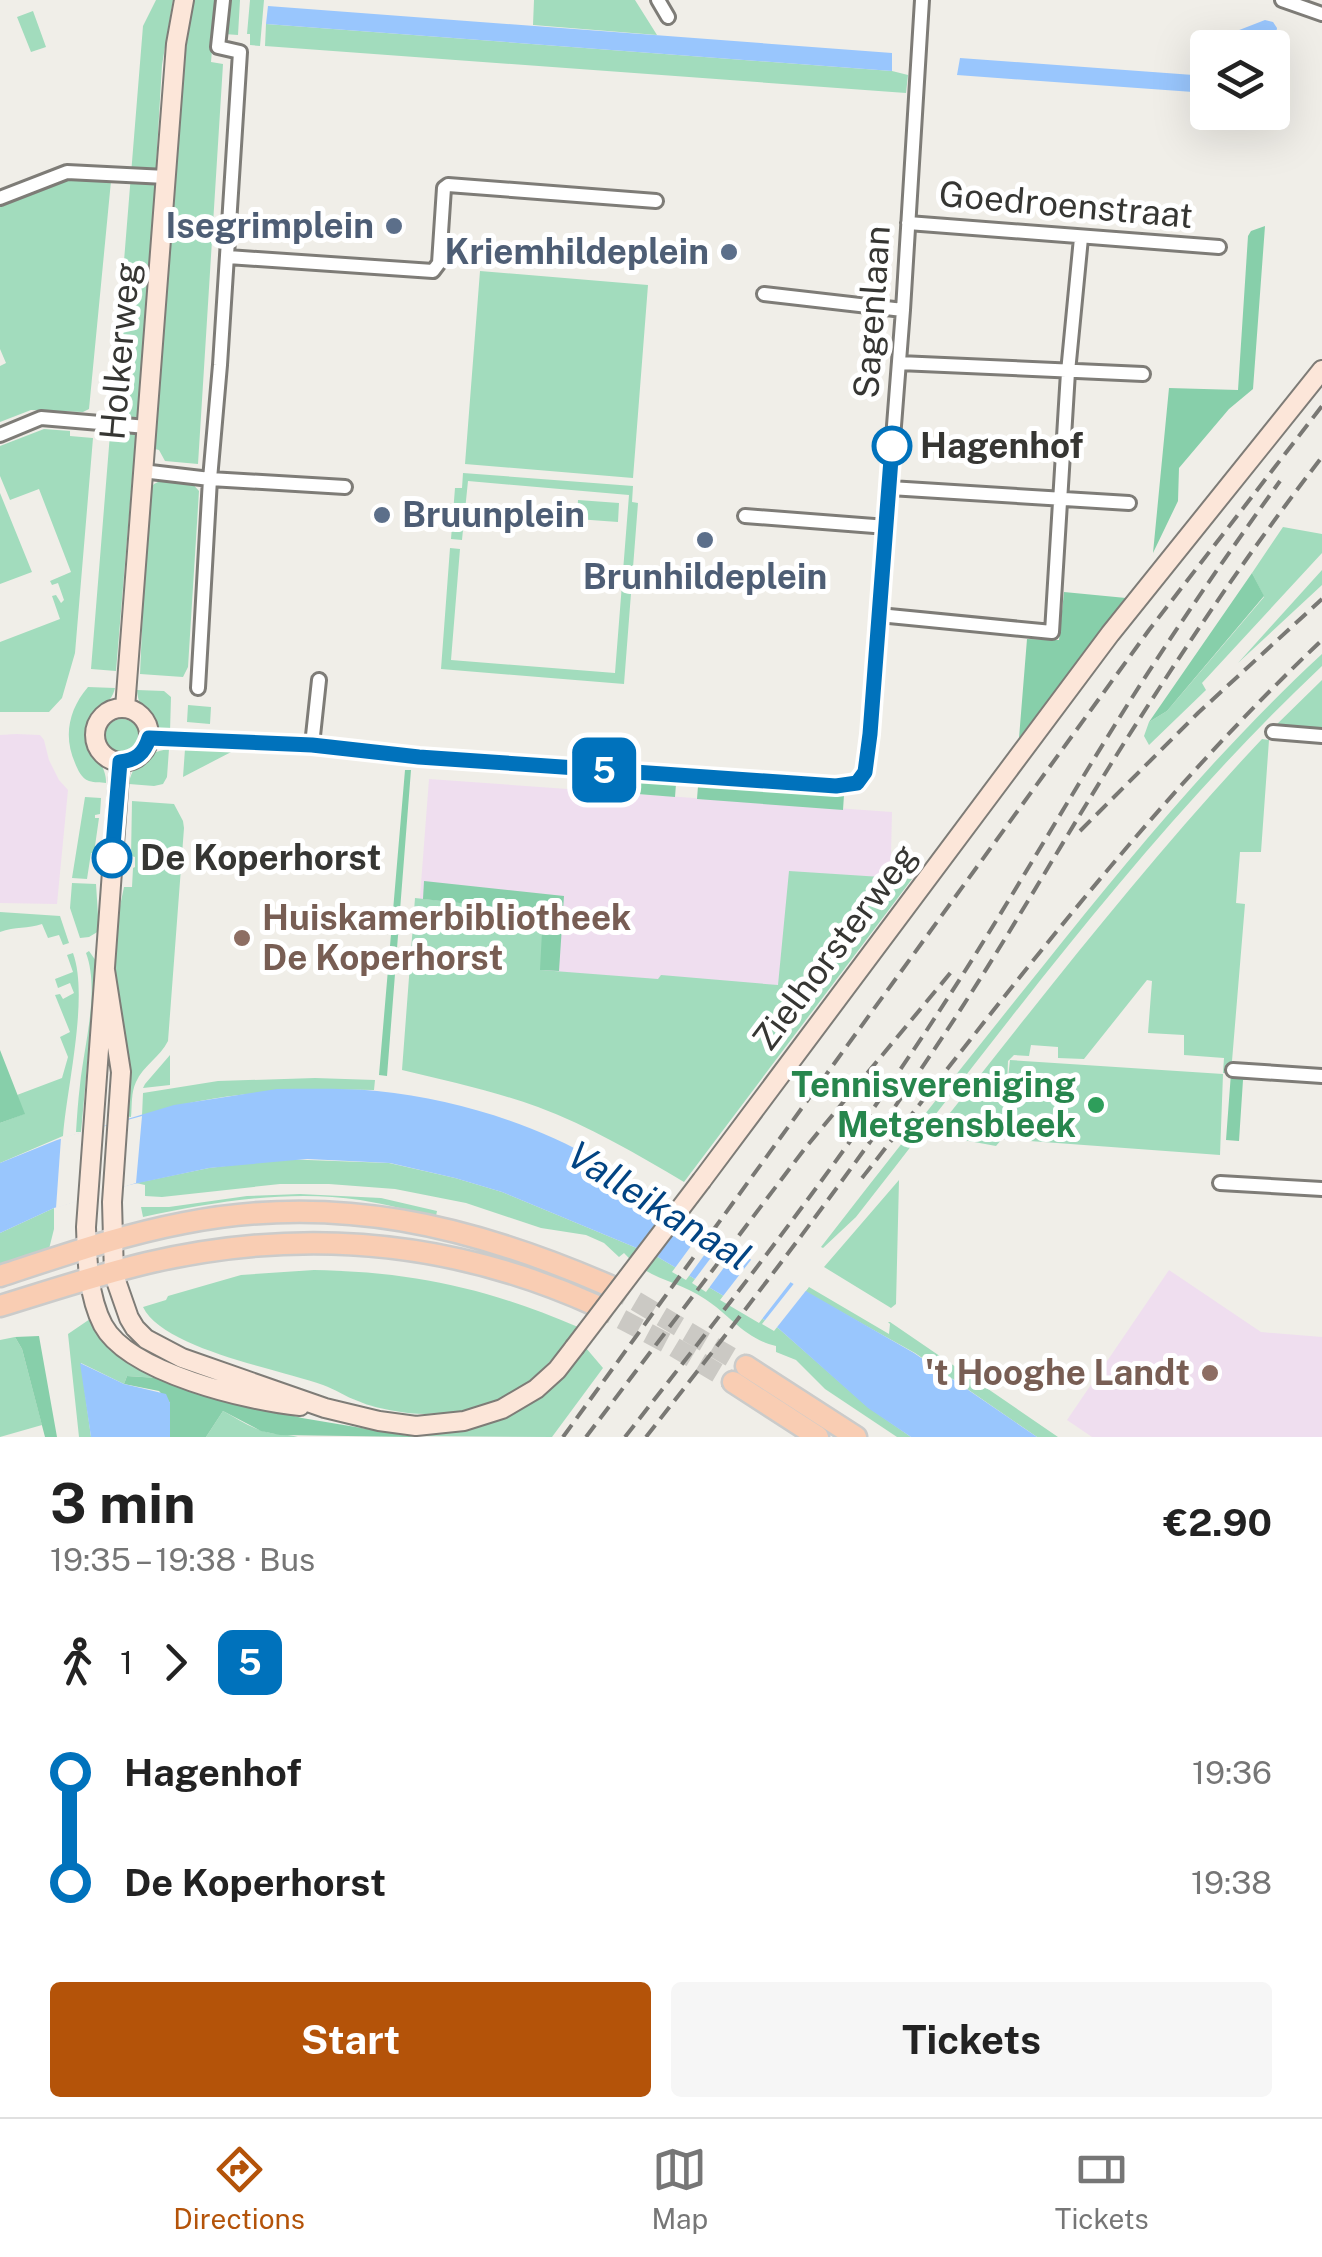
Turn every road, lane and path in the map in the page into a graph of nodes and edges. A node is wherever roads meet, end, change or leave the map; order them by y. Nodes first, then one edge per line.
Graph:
1 (184, 0) edge
2 (223, 0) edge
3 (658, 0) edge
4 (922, 0) edge
5 (1282, 0) edge
6 (1322, 14) edge
7 (668, 17) dead end
8 (166, 176) junction
9 (0, 198) edge
10 (656, 201) dead end
11 (908, 223) junction
12 (1080, 238) junction
13 (1219, 247) dead end
14 (228, 257) junction
15 (764, 294) dead end
16 (903, 310) junction
17 (899, 362) junction
18 (1322, 370) edge
19 (1068, 372) junction
20 (1143, 374) dead end
21 (147, 427) junction
22 (0, 435) edge
23 (142, 470) junction
24 (210, 479) junction
25 (344, 487) dead end
26 (890, 488) junction
27 (1061, 500) junction
28 (1129, 503) dead end
29 (745, 516) dead end
30 (888, 528) junction
31 (879, 615) junction
32 (319, 680) dead end
33 (198, 688) dead end
34 (125, 708) junction
35 (1273, 732) dead end
36 (1322, 736) edge
37 (149, 738) junction
38 (312, 745) junction
39 (120, 762) junction
40 (105, 970) junction
41 (1234, 1070) dead end
42 (1322, 1076) edge
43 (1220, 1183) dead end
44 (1322, 1189) edge
45 (114, 1240) junction
46 (86, 1248) junction
47 (114, 1272) junction
48 (0, 1276) edge
49 (90, 1279) junction
50 (610, 1286) tunnel mouth
51 (595, 1305) tunnel mouth
52 (0, 1306) edge
53 (325, 1408) junction
54 (818, 1437) edge
55 (856, 1437) edge

1 - 8 main road, Holkerweg
2 - 14 street
3 - 7 street
4 - 11 street, Sagenlaan
5 - 6 street
8 - 9 street
8 - 21 main road, Holkerweg
10 - 14 street
11 - 12 street, Goedroenstraat
11 - 16 street, Sagenlaan
12 - 13 street, Goedroenstraat
12 - 19 street
14 - 24 street
15 - 16 street
16 - 17 street, Sagenlaan
17 - 19 street
17 - 26 street, Sagenlaan
18 - 53 main road, Zielhorsterweg, bridge
19 - 20 street
19 - 27 street
21 - 22 street
21 - 23 main road, Holkerweg
23 - 24 street
23 - 34 main road, Holkerweg
24 - 25 street
24 - 33 street
26 - 27 street
26 - 30 street, Sagenlaan
27 - 28 street
27 - 31 street
29 - 30 street
30 - 31 street, Sagenlaan
31 - 38 street, Sagenlaan
32 - 38 street
34 - 37 main road
34 - 39 main road
35 - 36 street
37 - 38 street
37 - 39 main road
39 - 40 main road
40 - 45 main road
40 - 46 main road
41 - 42 street
43 - 44 street
45 - 46 main road
45 - 47 main road, Zielhorsterweg
45 - 50 main road
46 - 48 main road
46 - 49 main road, Zielhorsterweg
47 - 49 main road
47 - 51 main road
47 - 53 main road, Zielhorsterweg
49 - 52 main road
49 - 53 main road, Zielhorsterweg
54 - 55 main road

